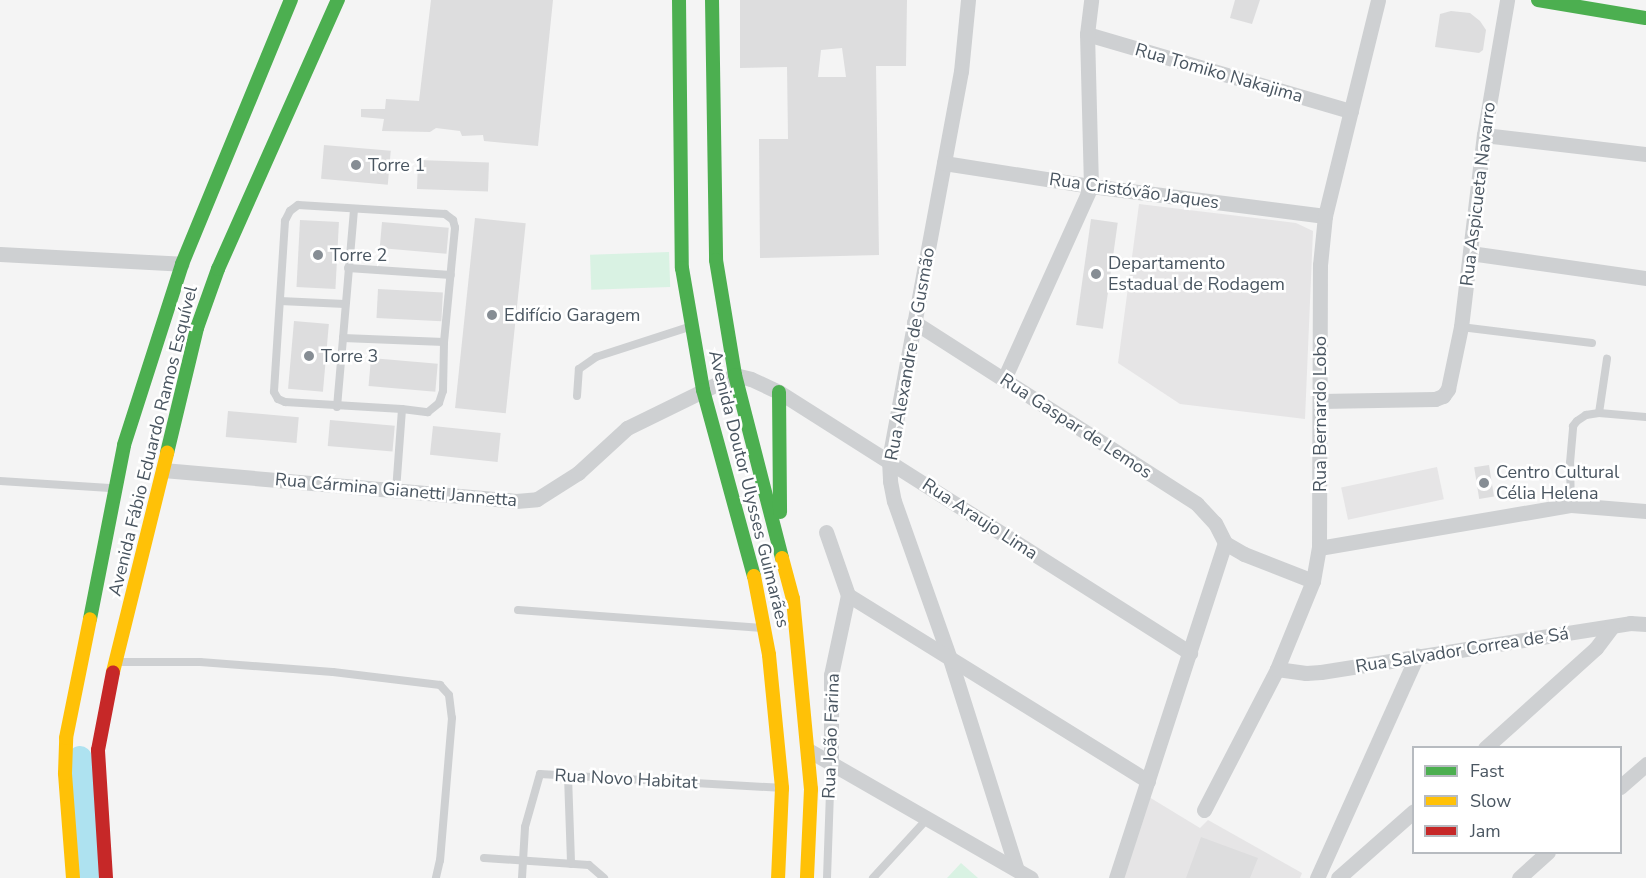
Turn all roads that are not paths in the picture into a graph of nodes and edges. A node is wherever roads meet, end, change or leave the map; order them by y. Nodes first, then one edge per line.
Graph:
1 (291, 0) edge
2 (338, 0) edge
3 (679, 0) edge
4 (712, 0) edge
5 (968, 0) edge
6 (1091, 0) edge
7 (1378, 0) edge
8 (1507, 0) edge
9 (1538, 0) edge
10 (1646, 18) edge
11 (1087, 34) junction
12 (1351, 111) junction
13 (1484, 135) junction
14 (1646, 154) edge
15 (944, 163) junction
16 (1091, 186) junction
17 (354, 210) junction
18 (1325, 216) junction
19 (1470, 253) junction
20 (0, 254) edge
21 (182, 264) junction
22 (348, 268) junction
23 (451, 275) junction
24 (1646, 278) edge
25 (280, 301) junction
26 (345, 304) junction
27 (914, 322) junction
28 (692, 326) junction
29 (1461, 327) junction
30 (343, 338) junction
31 (444, 342) junction
32 (1592, 344) dead end
33 (153, 348) junction
34 (1607, 360) dead end
35 (735, 375) junction
36 (1004, 379) junction
37 (703, 390) junction
38 (779, 392) junction
39 (577, 396) dead end
40 (1320, 401) junction
41 (337, 407) junction
42 (402, 409) junction
43 (1599, 413) junction
44 (1646, 417) edge
45 (144, 433) dead end
46 (152, 454) dead end
47 (890, 460) junction
48 (163, 470) junction
49 (0, 482) edge
50 (115, 488) junction
51 (396, 490) junction
52 (1571, 505) junction
53 (1646, 511) edge
54 (826, 532) dead end
55 (780, 543) junction
56 (1225, 543) junction
57 (1319, 548) junction
58 (1313, 581) junction
59 (848, 595) junction
60 (518, 610) dead end
61 (1646, 624) edge
62 (1612, 627) junction
63 (765, 628) junction
64 (1190, 653) junction
65 (1417, 655) junction
66 (950, 658) junction
67 (116, 661) junction
68 (1277, 669) junction
69 (1486, 746) edge
70 (808, 750) junction
71 (831, 764) junction
72 (1646, 764) edge
73 (568, 776) junction
74 (1148, 781) junction
75 (1622, 785) edge
76 (782, 788) junction
77 (1204, 810) dead end
78 (1412, 812) edge
79 (927, 819) junction
80 (1546, 854) edge
81 (484, 858) dead end
82 (523, 861) junction
83 (571, 864) junction
84 (1017, 870) junction
85 (73, 878) edge
86 (106, 878) edge
87 (436, 878) edge
88 (522, 878) edge
89 (603, 878) edge
90 (778, 878) edge
91 (807, 878) edge
92 (827, 878) edge
93 (873, 878) edge
94 (1031, 878) edge
95 (1116, 878) edge
96 (1317, 878) edge
97 (1338, 878) edge
98 (1519, 878) edge

1 - 21 main road, Avenida Fábio Eduardo Ramos Esquível
2 - 48 main road, Avenida Fábio Eduardo Ramos Esquível
3 - 28 main road, Avenida Doutor Ulysses Guimarães
4 - 35 main road, Avenida Doutor Ulysses Guimarães
5 - 15 street, Rua Alexandre de Gusmão
6 - 11 street
7 - 12 street, Rua Bernardo Lobo
8 - 13 street, Rua Aspicueta Navarro
9 - 10 main road
11 - 12 street, Rua Tomiko Nakajima
11 - 16 street
12 - 18 street, Rua Bernardo Lobo
13 - 14 street
13 - 19 street, Rua Aspicueta Navarro
15 - 16 street, Rua Cristóvão Jaques
15 - 27 street, Rua Alexandre de Gusmão
16 - 18 street, Rua Cristóvão Jaques
16 - 36 street
17 - 22 lane
17 - 23 lane
17 - 25 lane
18 - 40 street, Rua Bernardo Lobo
19 - 24 street
19 - 29 street, Rua Aspicueta Navarro
20 - 21 street
21 - 33 main road, Avenida Fábio Eduardo Ramos Esquível
22 - 23 lane
22 - 26 lane
23 - 31 lane
25 - 26 lane
25 - 41 lane
26 - 30 lane
27 - 36 street, Rua Gaspar de Lemos
27 - 47 street, Rua Alexandre de Gusmão
28 - 37 main road, Avenida Doutor Ulysses Guimarães
28 - 39 lane
29 - 32 lane
29 - 40 street, Rua Aspicueta Navarro
30 - 31 lane
30 - 41 lane
31 - 42 lane
33 - 45 main road
33 - 50 main road, Avenida Fábio Eduardo Ramos Esquível
34 - 43 lane
35 - 37 street
35 - 38 street, Rua Araujo Lima
35 - 55 main road, Avenida Doutor Ulysses Guimarães
36 - 56 street, Rua Gaspar de Lemos
37 - 51 street, Rua Cármina Gianetti Jannetta
37 - 63 main road, Avenida Doutor Ulysses Guimarães
38 - 47 street, Rua Araujo Lima
38 - 55 main road
40 - 57 street, Rua Bernardo Lobo
41 - 42 lane
42 - 51 lane
43 - 44 lane
43 - 52 lane
46 - 48 main road
47 - 64 street, Rua Araujo Lima
47 - 66 street, Rua Alexandre de Gusmão
48 - 51 street, Rua Cármina Gianetti Jannetta
48 - 67 main road, Avenida Fábio Eduardo Ramos Esquível
49 - 50 lane
50 - 85 main road, Avenida Fábio Eduardo Ramos Esquível
52 - 53 street
52 - 57 street
54 - 59 street
55 - 70 main road, Avenida Doutor Ulysses Guimarães
56 - 58 street
56 - 64 street
57 - 58 street, Rua Bernardo Lobo
58 - 68 street, Rua Bernardo Lobo
59 - 66 street
59 - 71 street, Rua João Farina
60 - 63 lane
61 - 62 street, Rua Salvador Correa de Sá
62 - 65 street, Rua Salvador Correa de Sá
62 - 69 street
63 - 76 main road, Avenida Doutor Ulysses Guimarães
64 - 74 street
65 - 68 street, Rua Salvador Correa de Sá
65 - 96 street
66 - 74 street
66 - 84 street, Rua Alexandre de Gusmão
67 - 86 main road, Avenida Fábio Eduardo Ramos Esquível
67 - 87 lane
68 - 77 street, Rua Bernardo Lobo
70 - 71 street
70 - 91 main road, Avenida Doutor Ulysses Guimarães
71 - 79 street
71 - 92 lane, Rua João Farina
72 - 75 street
73 - 76 lane, Rua Novo Habitat
73 - 82 lane, Rua Novo Habitat
73 - 83 lane
74 - 95 street
76 - 90 main road, Avenida Doutor Ulysses Guimarães
78 - 97 street
79 - 84 street
79 - 93 lane
80 - 98 street
81 - 82 lane
82 - 83 lane
82 - 88 lane, Rua Novo Habitat
83 - 89 lane
84 - 94 street

